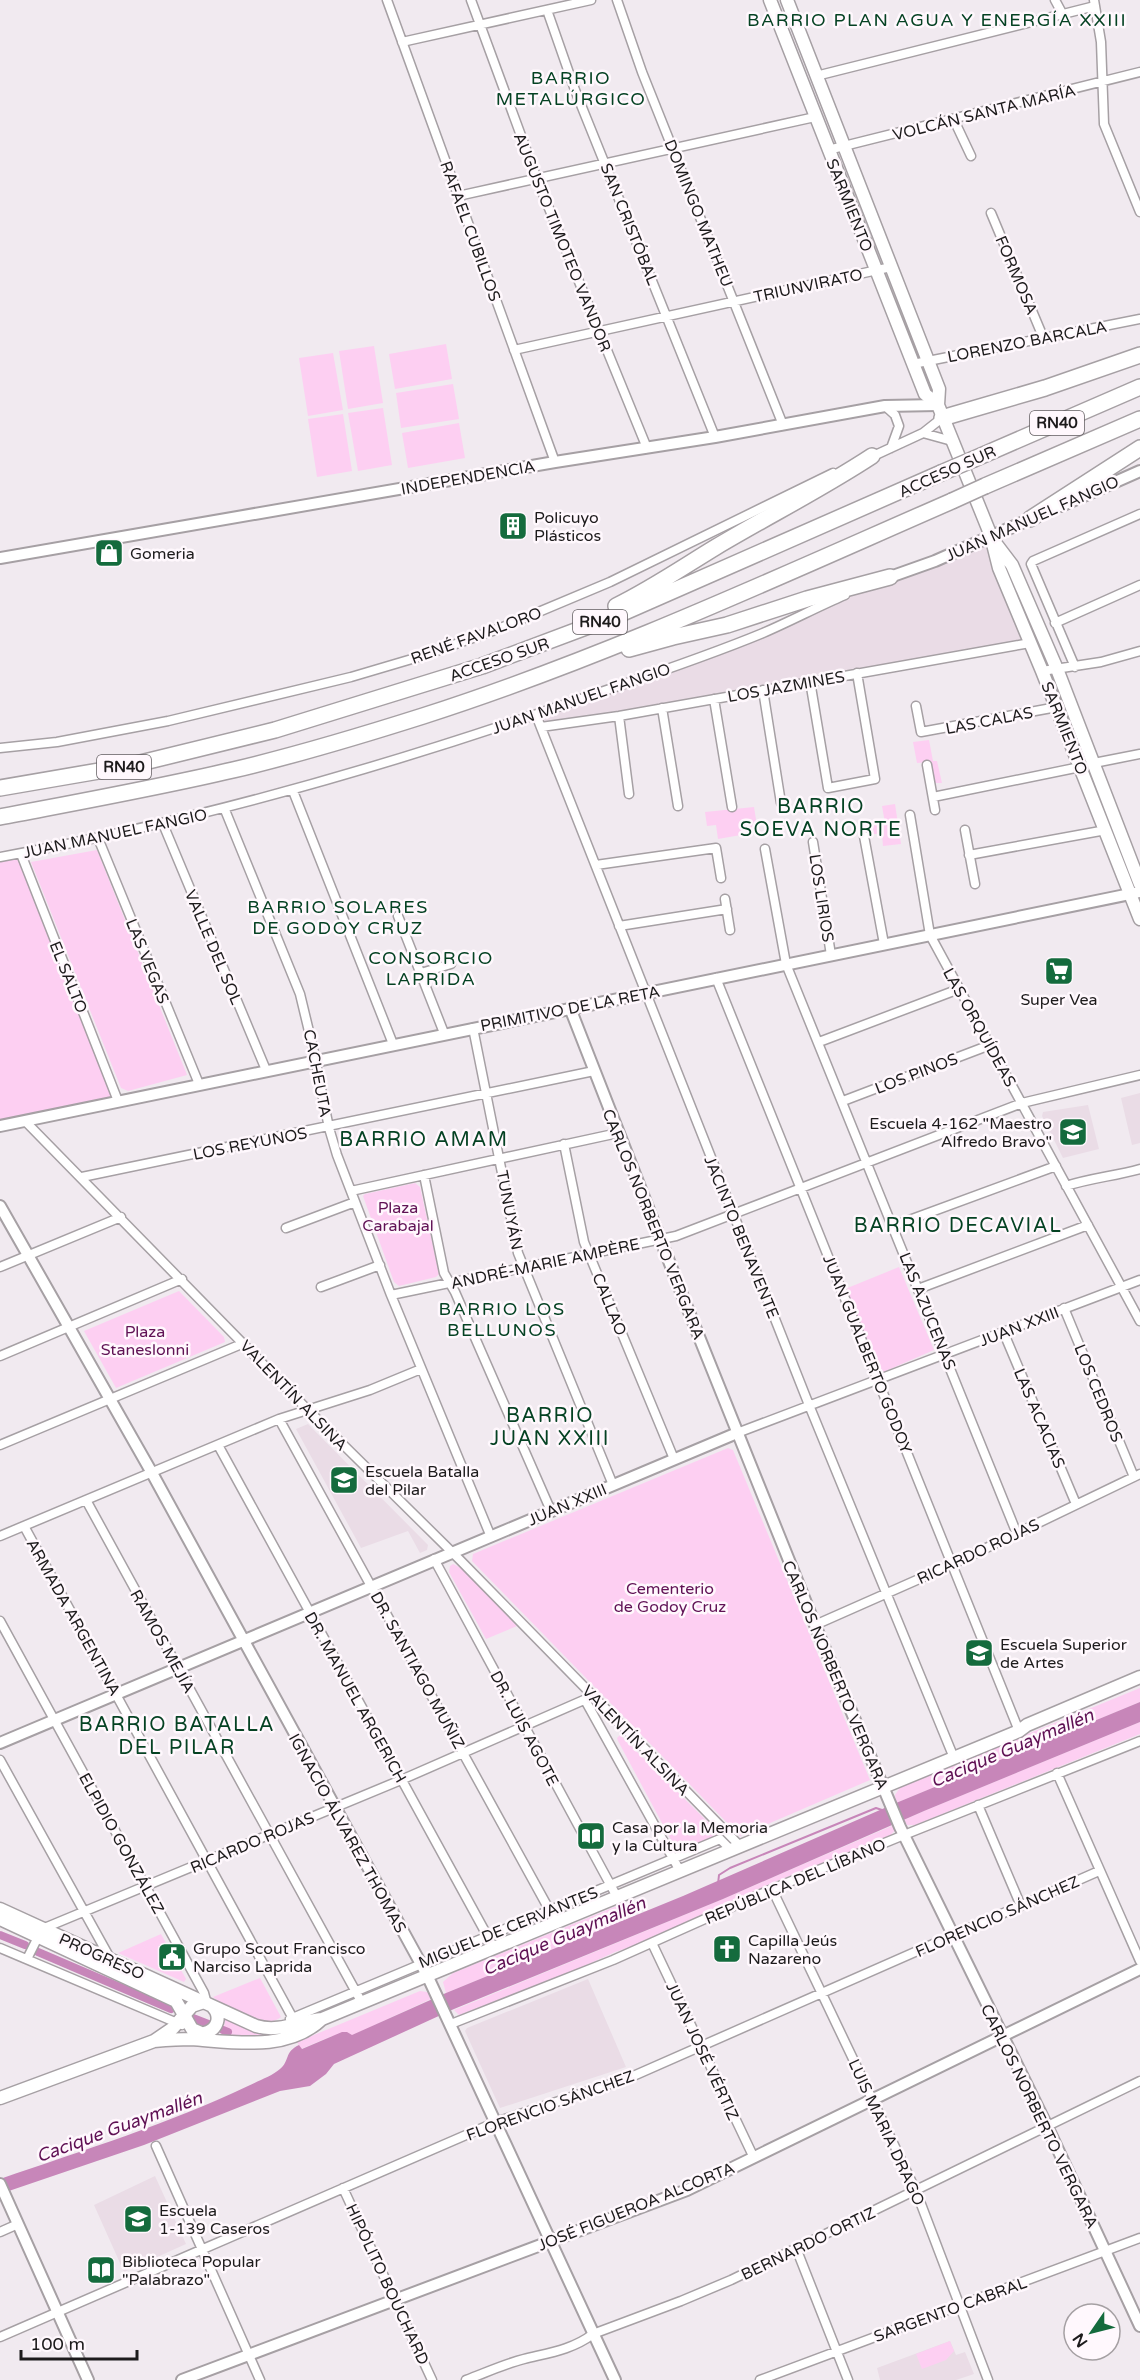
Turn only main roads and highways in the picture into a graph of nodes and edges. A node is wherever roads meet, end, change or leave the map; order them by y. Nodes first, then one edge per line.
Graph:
1 (770, 0) edge
2 (787, 0) edge
3 (1140, 354) edge
4 (1140, 387) edge
5 (940, 411) junction
6 (1140, 419) edge
7 (1140, 448) edge
8 (873, 456) road end
9 (1030, 519) road end
10 (991, 536) junction
11 (890, 577) road end
12 (424, 715) junction
13 (246, 737) junction
14 (0, 788) edge
15 (0, 817) edge
16 (1140, 884) edge
17 (1135, 893) edge
18 (1140, 919) edge
19 (1140, 1677) edge
20 (1140, 1683) edge
21 (1019, 1731) junction
22 (1, 1910) edge
23 (38, 1936) junction
24 (207, 2004) junction
25 (322, 2019) junction
26 (191, 2027) junction
27 (154, 2041) junction
28 (0, 2098) edge

1 - 5 main road, SARMIENTO
2 - 5 main road, SARMIENTO
3 - 5 highway
4 - 13 highway, ACCESO SUR / RN40, bridge
5 - 10 main road, SARMIENTO
6 - 12 highway, ACCESO SUR / RN40, bridge
7 - 9 highway
8 - 13 highway
10 - 16 main road, SARMIENTO
10 - 17 main road, SARMIENTO
11 - 12 highway
12 - 15 highway, ACCESO SUR / RN40
13 - 14 highway, ACCESO SUR / RN40
17 - 18 main road, SARMIENTO
19 - 21 main road, MIGUEL DE CERVANTES
20 - 21 main road, MIGUEL DE CERVANTES
21 - 25 main road, MIGUEL DE CERVANTES
22 - 23 main road, PROGRESO
23 - 24 main road, PROGRESO
23 - 26 main road, PROGRESO
24 - 25 main road, MIGUEL DE CERVANTES
24 - 26 main road
24 - 26 main road
25 - 26 main road, MIGUEL DE CERVANTES
26 - 27 main road
26 - 27 main road
27 - 28 main road

